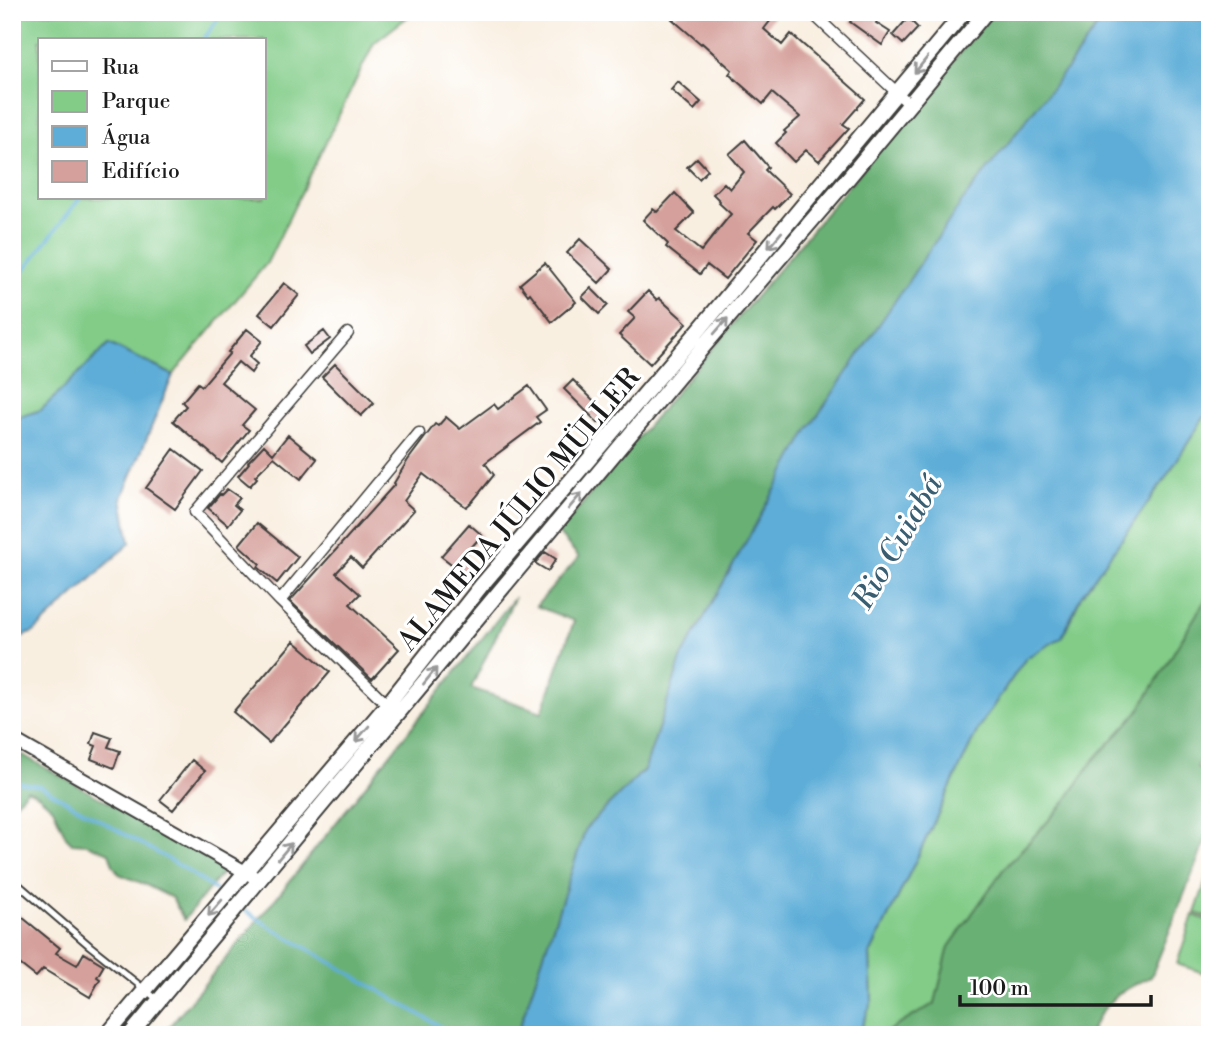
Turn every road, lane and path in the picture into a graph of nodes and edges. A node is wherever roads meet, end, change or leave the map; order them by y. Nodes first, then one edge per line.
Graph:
1 (811, 12) edge
2 (964, 12) edge
3 (986, 12) edge
4 (903, 99) junction
5 (348, 333) dead end
6 (419, 433) dead end
7 (280, 601) junction
8 (393, 710) junction
9 (12, 739) edge
10 (246, 872) junction
11 (12, 879) edge
12 (260, 881) junction
13 (145, 990) junction
14 (159, 1000) junction
15 (107, 1035) edge
16 (130, 1035) edge

1 - 4 street
2 -> 4 main road, ALAMEDA JÚLIO MÜLLER
3 - 4 main road, ALAMEDA JÚLIO MÜLLER
4 - 8 main road, ALAMEDA JÚLIO MÜLLER
5 - 7 street
6 - 7 street
7 - 8 street
8 -> 10 main road, ALAMEDA JÚLIO MÜLLER
12 -> 8 main road, ALAMEDA JÚLIO MÜLLER
9 - 10 street
10 - 12 street
10 -> 13 main road, ALAMEDA JÚLIO MÜLLER
11 - 13 lane
12 - 14 main road, ALAMEDA JÚLIO MÜLLER
13 - 14 lane
13 - 15 main road, ALAMEDA JÚLIO MÜLLER
14 - 16 main road, ALAMEDA JÚLIO MÜLLER

